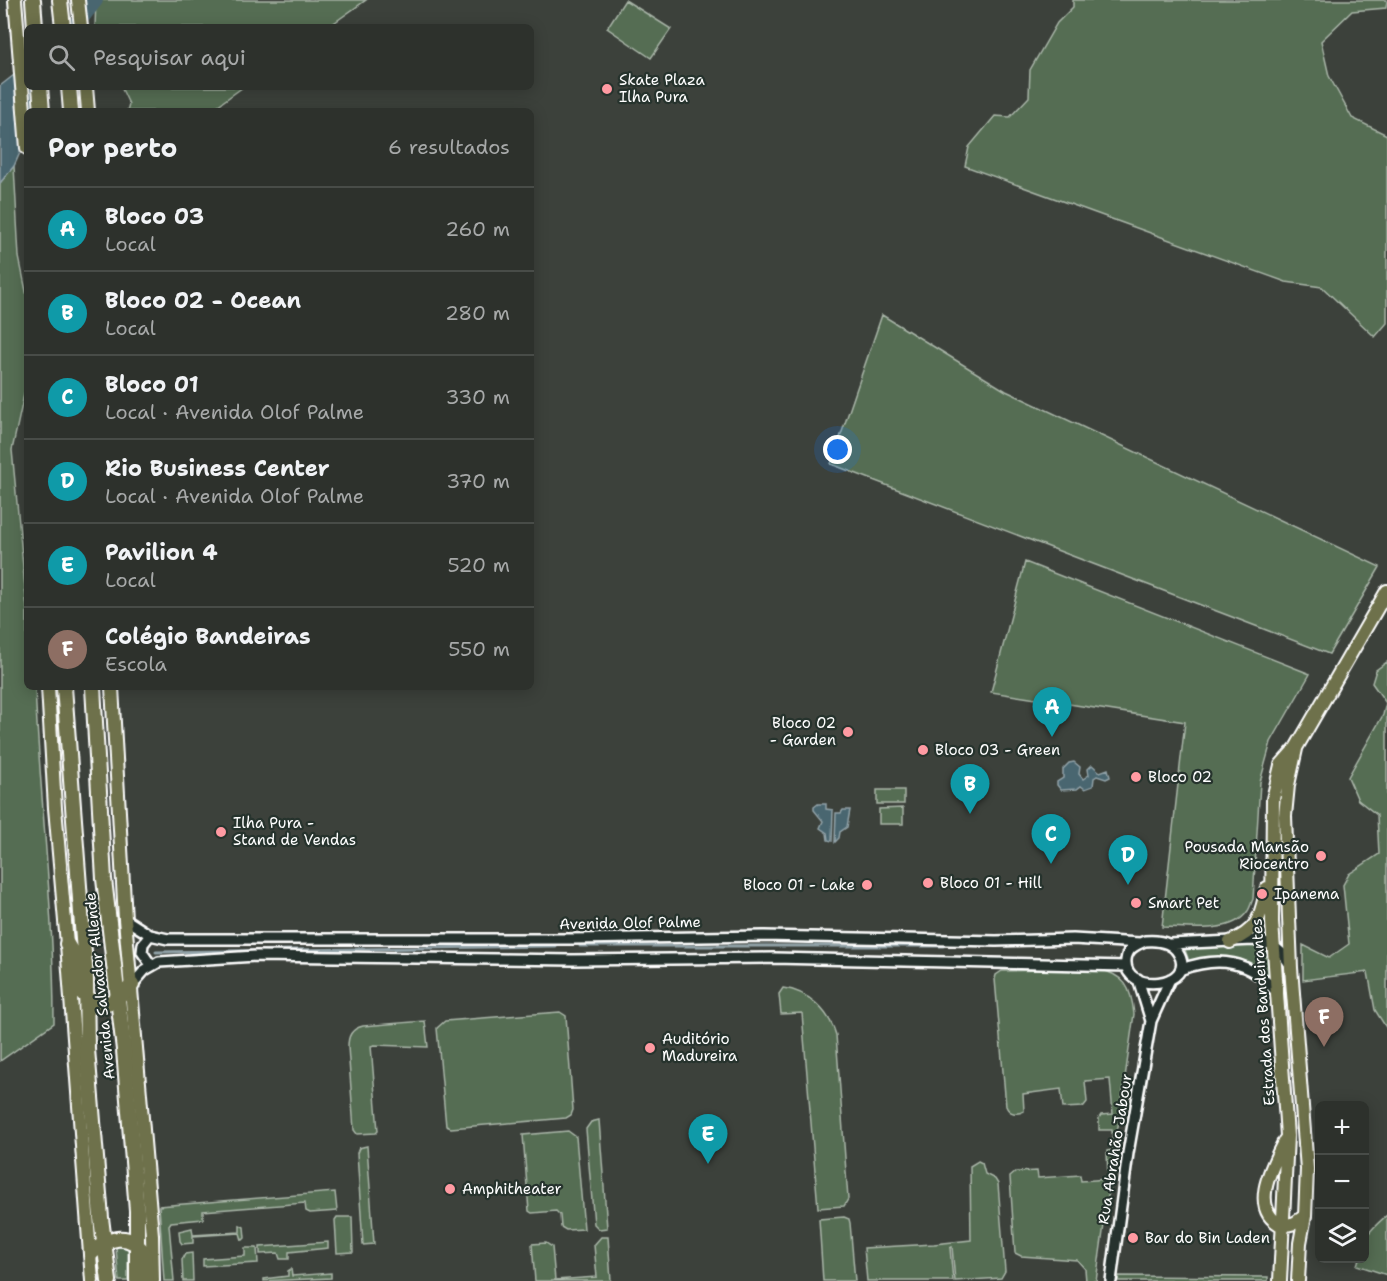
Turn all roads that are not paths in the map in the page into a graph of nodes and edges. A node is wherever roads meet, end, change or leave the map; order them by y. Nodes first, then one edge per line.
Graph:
1 (15, 0) edge
2 (33, 0) edge
3 (60, 0) edge
4 (78, 0) edge
5 (35, 21) edge
6 (63, 24) edge
7 (81, 24) edge
8 (40, 90) edge
9 (69, 90) edge
10 (42, 108) edge
11 (71, 108) edge
12 (24, 116) edge
13 (1387, 591) edge
14 (48, 690) edge
15 (64, 690) edge
16 (93, 690) edge
17 (112, 690) edge
18 (1296, 748) junction
19 (1271, 866) junction
20 (125, 919) junction
21 (150, 935) junction
22 (1230, 942) junction
23 (1140, 943) junction
24 (67, 944) junction
25 (1170, 944) junction
26 (1273, 945) junction
27 (151, 965) junction
28 (1126, 966) junction
29 (1291, 968) junction
30 (1182, 969) junction
31 (1138, 979) junction
32 (1170, 979) junction
33 (132, 985) junction
34 (1276, 992) junction
35 (85, 996) junction
36 (119, 998) junction
37 (1151, 1021) junction
38 (1287, 1136) junction
39 (1305, 1216) junction
40 (1283, 1226) junction
41 (104, 1243) junction
42 (137, 1244) junction
43 (91, 1254) junction
44 (92, 1281) edge
45 (109, 1281) edge
46 (137, 1281) edge
47 (147, 1281) edge
48 (153, 1281) edge
49 (1111, 1281) edge
50 (1280, 1281) edge
51 (1298, 1281) edge

1 - 12 main road
2 - 5 highway
3 - 6 highway
4 - 7 main road
8 - 10 highway
9 - 11 highway
13 - 18 main road, Estrada dos Bandeirantes
14 - 24 main road, Avenida Salvador Allende
15 - 35 highway, Avenida Salvador Allende
16 - 36 highway, Avenida Salvador Allende
17 - 20 main road, Avenida Salvador Allende
18 - 19 main road, Estrada dos Bandeirantes
18 - 29 main road, Estrada dos Bandeirantes
19 - 22 main road
19 - 26 main road, Estrada dos Bandeirantes
20 - 21 street, Avenida Olof Palme
20 - 33 main road, Avenida Salvador Allende
21 - 23 street, Avenida Olof Palme
21 - 27 street
22 - 25 street
22 - 26 street
23 - 25 street
23 - 28 street
24 - 35 highway
24 - 43 main road, Avenida Salvador Allende
25 - 30 street
26 - 29 street
26 - 34 main road, Estrada dos Bandeirantes
27 - 28 street
27 - 33 street
28 - 31 street
29 - 39 main road, Estrada dos Bandeirantes
30 - 32 street
30 - 34 street
31 - 32 street
31 - 37 street, Rua Abrahão Jabour
32 - 37 street, Rua Abrahão Jabour
33 - 36 highway
33 - 48 main road, Avenida Salvador Allende
34 - 38 main road, Estrada dos Bandeirantes
35 - 36 highway
35 - 41 highway, Avenida Salvador Allende
36 - 42 highway, Avenida Salvador Allende
37 - 49 street, Rua Abrahão Jabour
38 - 40 main road, Estrada dos Bandeirantes
38 - 40 main road
39 - 40 main road
39 - 51 main road, Estrada dos Bandeirantes
40 - 50 main road, Estrada dos Bandeirantes
41 - 42 highway
41 - 43 highway
41 - 45 highway, Avenida Salvador Allende
42 - 46 highway, Avenida Salvador Allende
42 - 47 highway
43 - 44 main road, Avenida Salvador Allende

